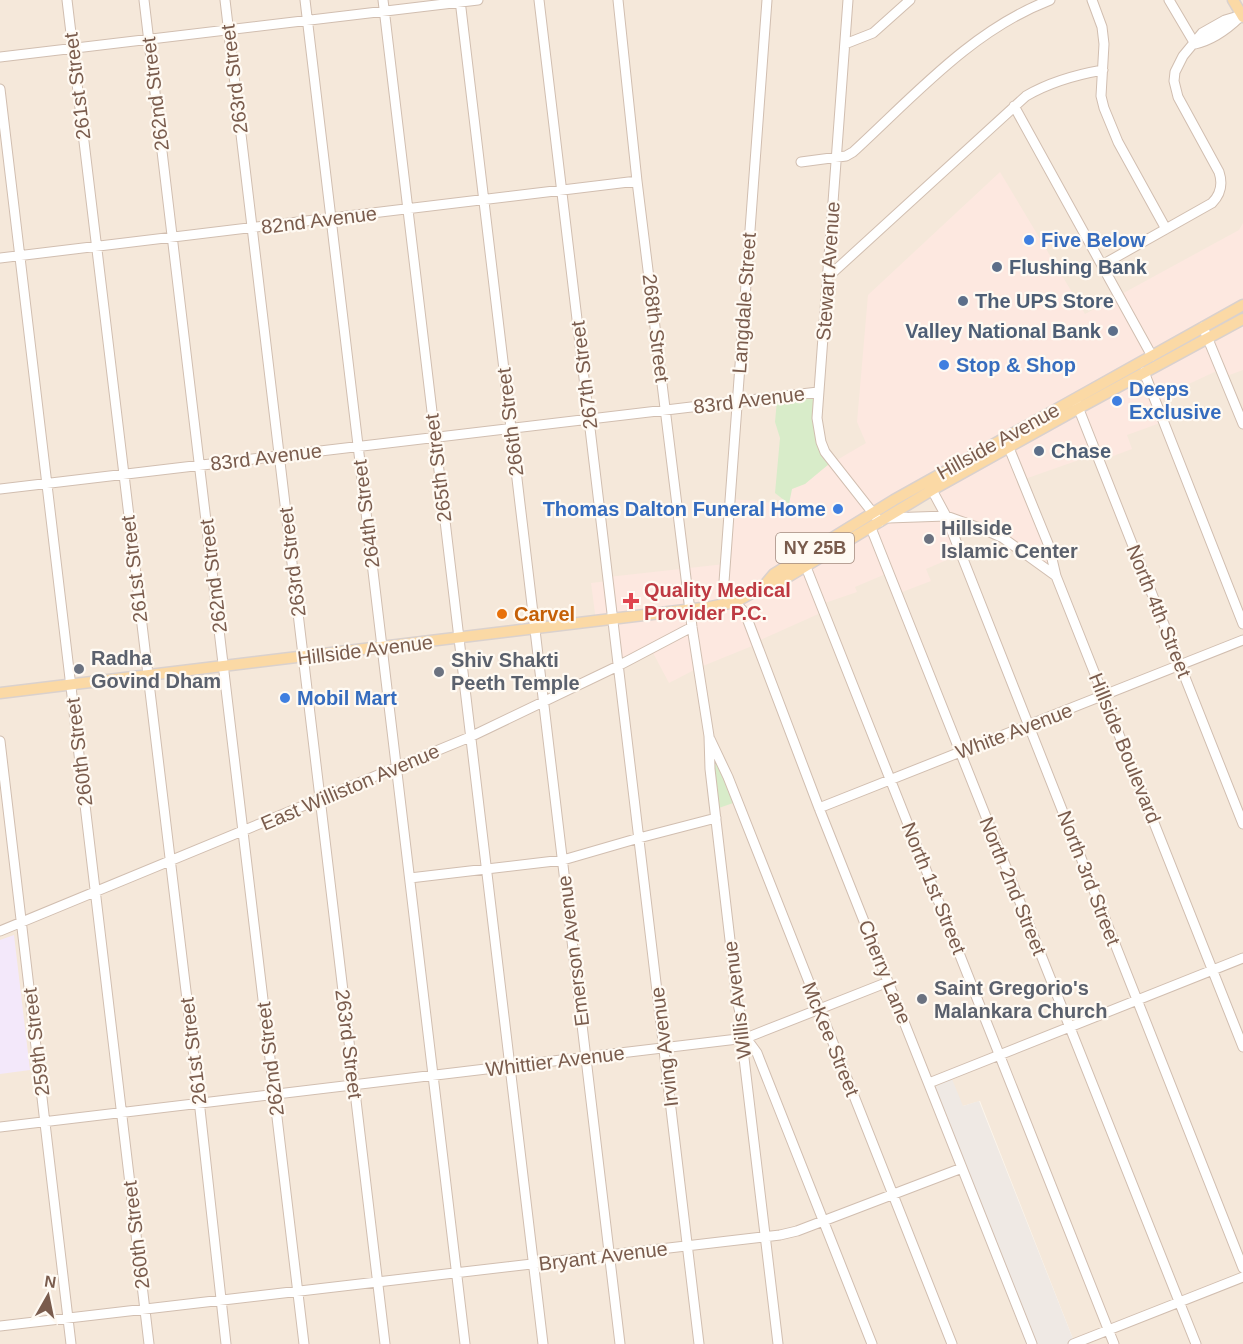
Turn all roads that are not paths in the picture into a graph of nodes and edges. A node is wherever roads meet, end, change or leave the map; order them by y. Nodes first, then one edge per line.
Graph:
1 (67, 0) edge
2 (144, 0) edge
3 (225, 0) edge
4 (305, 0) edge
5 (383, 0) edge
6 (478, 0) edge
7 (539, 0) edge
8 (618, 0) edge
9 (767, 0) edge
10 (848, 0) edge
11 (910, 0) edge
12 (1050, 0) edge
13 (1092, 0) edge
14 (1169, 0) edge
15 (1233, 0) edge
16 (460, 1) edge
17 (384, 11) junction
18 (1243, 16) edge
19 (308, 20) junction
20 (228, 30) junction
21 (148, 39) junction
22 (845, 44) junction
23 (1195, 44) junction
24 (73, 48) junction
25 (0, 57) edge
26 (1102, 70) junction
27 (0, 89) edge
28 (1014, 106) junction
29 (836, 157) junction
30 (801, 162) dead end
31 (637, 181) junction
32 (562, 191) junction
33 (484, 201) junction
34 (408, 210) junction
35 (331, 219) junction
36 (252, 228) junction
37 (1166, 229) junction
38 (172, 237) junction
39 (96, 247) junction
40 (20, 256) junction
41 (0, 258) edge
42 (1102, 265) junction
43 (829, 276) junction
44 (1243, 305) edge
45 (1243, 318) edge
46 (1206, 332) junction
47 (1152, 356) junction
48 (1144, 372) junction
49 (818, 392) junction
50 (737, 401) junction
51 (1077, 403) junction
52 (667, 410) junction
53 (589, 419) junction
54 (1243, 424) edge
55 (511, 428) junction
56 (435, 437) junction
57 (358, 446) junction
58 (1009, 448) junction
59 (279, 456) junction
60 (200, 465) junction
61 (123, 474) junction
62 (47, 484) junction
63 (0, 489) edge
64 (932, 490) junction
65 (872, 513) junction
66 (946, 516) junction
67 (879, 523) junction
68 (806, 567) junction
69 (1056, 576) junction
70 (761, 588) junction
71 (735, 602) junction
72 (691, 609) junction
73 (613, 619) junction
74 (1243, 624) edge
75 (692, 627) junction
76 (535, 629) junction
77 (459, 639) junction
78 (1243, 640) edge
79 (382, 648) junction
80 (696, 656) joint
81 (303, 657) junction
82 (1180, 665) junction
83 (618, 666) junction
84 (224, 667) junction
85 (147, 676) junction
86 (71, 685) junction
87 (0, 693) edge
88 (1104, 696) junction
89 (544, 703) junction
90 (1028, 725) junction
91 (709, 736) junction
92 (470, 737) junction
93 (0, 741) edge
94 (628, 749) joint
95 (960, 752) junction
96 (396, 769) junction
97 (891, 779) junction
98 (320, 799) junction
99 (819, 808) junction
100 (716, 818) junction
101 (1243, 824) edge
102 (243, 832) junction
103 (639, 838) junction
104 (561, 843) joint
105 (563, 860) junction
106 (170, 862) junction
107 (486, 869) junction
108 (410, 878) junction
109 (95, 893) junction
110 (21, 923) junction
111 (0, 931) edge
112 (1243, 958) edge
113 (1213, 970) junction
114 (888, 982) junction
115 (1138, 1000) junction
116 (819, 1009) junction
117 (1070, 1027) junction
118 (746, 1038) junction
119 (1242, 1041) edge
120 (664, 1048) junction
121 (1000, 1055) junction
122 (586, 1058) junction
123 (509, 1067) junction
124 (434, 1076) junction
125 (929, 1083) junction
126 (354, 1085) junction
127 (274, 1094) junction
128 (199, 1102) junction
129 (121, 1112) junction
130 (45, 1122) junction
131 (0, 1127) edge
132 (962, 1168) junction
133 (893, 1195) junction
134 (824, 1221) junction
135 (765, 1236) junction
136 (687, 1246) junction
137 (609, 1256) junction
138 (533, 1265) junction
139 (1243, 1268) edge
140 (457, 1274) junction
141 (1243, 1277) edge
142 (377, 1283) junction
143 (298, 1293) junction
144 (222, 1302) junction
145 (1179, 1302) junction
146 (145, 1310) junction
147 (68, 1318) junction
148 (0, 1326) edge
149 (1108, 1330) junction
150 (71, 1344) edge
151 (149, 1344) edge
152 (226, 1344) edge
153 (304, 1344) edge
154 (385, 1344) edge
155 (465, 1344) edge
156 (543, 1344) edge
157 (620, 1344) edge
158 (699, 1344) edge
159 (778, 1344) edge
160 (872, 1344) edge
161 (952, 1344) edge
162 (1032, 1344) edge
163 (1072, 1344) edge
164 (1114, 1344) edge
165 (1196, 1344) edge

1 - 24 street, 261st Street
2 - 21 street, 262nd Street
3 - 20 street, 263rd Street
4 - 19 street, 264th Street
5 - 17 street, 265th Street
6 - 16 street
7 - 32 street, 267th Street
8 - 31 street, 268th Street
9 - 50 street, Langdale Street
10 - 22 street, Stewart Avenue
11 - 22 street
12 - 29 street
13 - 26 street
14 - 23 street
15 - 18 main road
16 - 17 street
16 - 33 street, 266th Street
17 - 19 street
17 - 34 street, 265th Street
18 - 23 street
19 - 20 street
19 - 35 street, 264th Street
20 - 21 street
20 - 36 street, 263rd Street
21 - 24 street
21 - 38 street, 262nd Street
22 - 29 street, Stewart Avenue
23 - 37 street
24 - 25 street
24 - 39 street, 261st Street
26 - 28 street
26 - 37 street
27 - 40 street, 260th Street
28 - 42 street
28 - 43 street
29 - 30 street
29 - 43 street, Stewart Avenue
31 - 32 street, 82nd Avenue
31 - 52 street, 268th Street
32 - 33 street, 82nd Avenue
32 - 53 street, 267th Street
33 - 34 street, 82nd Avenue
33 - 55 street, 266th Street
34 - 35 street, 82nd Avenue
34 - 56 street, 265th Street
35 - 36 street, 82nd Avenue
35 - 57 street, 264th Street
36 - 38 street, 82nd Avenue
36 - 59 street, 263rd Street
37 - 42 street
38 - 39 street, 82nd Avenue
38 - 60 street, 262nd Street
39 - 40 street, 82nd Avenue
39 - 61 street, 261st Street
40 - 41 street, 82nd Avenue
40 - 62 street, 260th Street
42 - 47 street
43 - 49 street, Stewart Avenue
44 - 46 main road, Hillside Avenue / NY 25B
45 - 46 main road, Hillside Avenue / NY 25B
46 - 47 main road, Hillside Avenue / NY 25B
46 - 48 main road, Hillside Avenue / NY 25B
46 - 54 street
47 - 51 main road, Hillside Avenue / NY 25B
48 - 51 main road, Hillside Avenue / NY 25B
48 - 74 street
49 - 50 street, 83rd Avenue
49 - 65 street, Stewart Avenue
50 - 52 street, 83rd Avenue
50 - 71 street, Langdale Street
51 - 58 main road, Hillside Avenue / NY 25B
51 - 65 main road, Hillside Avenue / NY 25B
51 - 82 street, North 4th Street
52 - 53 street, 83rd Avenue
52 - 72 street, 268th Street
53 - 55 street, 83rd Avenue
53 - 73 street, 267th Street
55 - 56 street, 83rd Avenue
55 - 76 street, 266th Street
56 - 57 street, 83rd Avenue
56 - 77 street, 265th Street
57 - 59 street, 83rd Avenue
57 - 79 street, 264th Street
58 - 64 main road, Hillside Avenue / NY 25B
58 - 69 street, Hillside Boulevard
59 - 60 street, 83rd Avenue
59 - 81 street, 263rd Street
60 - 61 street, 83rd Avenue
60 - 84 street, 262nd Street
61 - 62 street, 83rd Avenue
61 - 85 street, 261st Street
62 - 63 street, 83rd Avenue
62 - 86 street, 260th Street
64 - 66 street, North 3rd Street
64 - 67 main road, Hillside Avenue / NY 25B
65 - 67 street, Stewart Avenue
65 - 70 main road, Hillside Avenue / NY 25B
66 - 67 street
66 - 69 street
66 - 90 street, North 3rd Street
67 - 68 main road, Hillside Avenue / NY 25B
67 - 95 street, North 2nd Street
68 - 70 main road, Hillside Avenue / NY 25B
68 - 97 street, North 1st Street
69 - 88 street, Hillside Boulevard
70 - 71 main road, Hillside Avenue / NY 25B
71 - 72 main road, Hillside Avenue / NY 25B
71 - 99 street, Cherry Lane
72 - 73 main road, Hillside Avenue / NY 25B
72 - 75 street, 268th Street
73 - 76 main road, Hillside Avenue / NY 25B
73 - 83 street, 267th Street
75 - 80 street, 268th Street
75 - 83 street, East Williston Avenue
76 - 77 main road, Hillside Avenue / NY 25B
76 - 89 street, 266th Street
77 - 79 main road, Hillside Avenue / NY 25B
77 - 92 street, 265th Street
78 - 82 street, White Avenue
79 - 81 main road, Hillside Avenue / NY 25B
79 - 96 street, 264th Street
80 - 91 street, Willis Avenue
81 - 84 main road, Hillside Avenue / NY 25B
81 - 98 street, 263rd Street
82 - 88 street, White Avenue
82 - 101 street, North 4th Street
83 - 89 street, East Williston Avenue
83 - 94 street, 267th Street
84 - 85 main road, Hillside Avenue / NY 25B
84 - 102 street, 262nd Street
85 - 86 main road, Hillside Avenue / NY 25B
85 - 106 street, 261st Street
86 - 87 main road, Hillside Avenue / NY 25B
86 - 109 street, 260th Street
88 - 90 street, White Avenue
88 - 113 street, Hillside Boulevard
89 - 92 street, East Williston Avenue
89 - 104 street, 266th Street
90 - 95 street, White Avenue
90 - 115 street, North 3rd Street
91 - 100 street, Willis Avenue
91 - 116 street, McKee Street
92 - 96 street, East Williston Avenue
92 - 107 street, 265th Street
93 - 110 street, 259th Street
94 - 103 street, Irving Avenue
95 - 97 street, White Avenue
95 - 117 street, North 2nd Street
96 - 98 street, East Williston Avenue
96 - 108 street, 264th Street
97 - 99 street, White Avenue
97 - 121 street, North 1st Street
98 - 102 street, East Williston Avenue
98 - 126 street, 263rd Street
99 - 114 street, Cherry Lane
100 - 103 street
100 - 118 street, Willis Avenue
102 - 106 street, East Williston Avenue
102 - 127 street, 262nd Street
103 - 105 street
103 - 120 street, Irving Avenue
104 - 105 street, Emerson Avenue
105 - 107 street
105 - 122 street, Emerson Avenue
106 - 109 street, East Williston Avenue
106 - 128 street, 261st Street
107 - 108 street
107 - 123 street, 265th Street
108 - 124 street, 264th Street
109 - 110 street, East Williston Avenue
109 - 129 street, 260th Street
110 - 111 street, East Williston Avenue
110 - 130 street, 259th Street
112 - 113 street
113 - 115 street
113 - 119 street, Hillside Boulevard
114 - 116 street, Whittier Avenue
114 - 125 street, Cherry Lane
115 - 117 street
115 - 139 street, North 3rd Street
116 - 118 street, Whittier Avenue
116 - 133 street, McKee Street
117 - 121 street
117 - 145 street, North 2nd Street
118 - 120 street, Whittier Avenue
118 - 134 street
118 - 135 street, Willis Avenue
120 - 122 street, Whittier Avenue
120 - 136 street, Irving Avenue
121 - 125 street
121 - 149 street, North 1st Street
122 - 123 street, Whittier Avenue
122 - 137 street, Emerson Avenue
123 - 124 street, Whittier Avenue
123 - 138 street, 265th Street
124 - 126 street, Whittier Avenue
124 - 140 street, 264th Street
125 - 132 street, Cherry Lane
126 - 127 street, Whittier Avenue
126 - 142 street, 263rd Street
127 - 128 street, Whittier Avenue
127 - 143 street, 262nd Street
128 - 129 street, Whittier Avenue
128 - 144 street, 261st Street
129 - 130 street, Whittier Avenue
129 - 146 street, 260th Street
130 - 131 street, Whittier Avenue
130 - 147 street, 259th Street
132 - 133 street, Bryant Avenue
132 - 162 street, Cherry Lane
133 - 134 street, Bryant Avenue
133 - 161 street, McKee Street
134 - 135 street, Bryant Avenue
134 - 160 street
135 - 136 street, Bryant Avenue
135 - 159 street, Willis Avenue
136 - 137 street, Bryant Avenue
136 - 158 street, Irving Avenue
137 - 138 street, Bryant Avenue
137 - 157 street, Emerson Avenue
138 - 140 street, Bryant Avenue
138 - 156 street, 265th Street
140 - 142 street, Bryant Avenue
140 - 155 street, 264th Street
141 - 145 street
142 - 143 street, Bryant Avenue
142 - 154 street, 263rd Street
143 - 144 street, Bryant Avenue
143 - 153 street, 262nd Street
144 - 146 street, Bryant Avenue
144 - 152 street, 261st Street
145 - 149 street
145 - 165 street, North 2nd Street
146 - 147 street, Bryant Avenue
146 - 151 street, 260th Street
147 - 148 street, Bryant Avenue
147 - 150 street, 259th Street
149 - 163 street
149 - 164 street, North 1st Street

